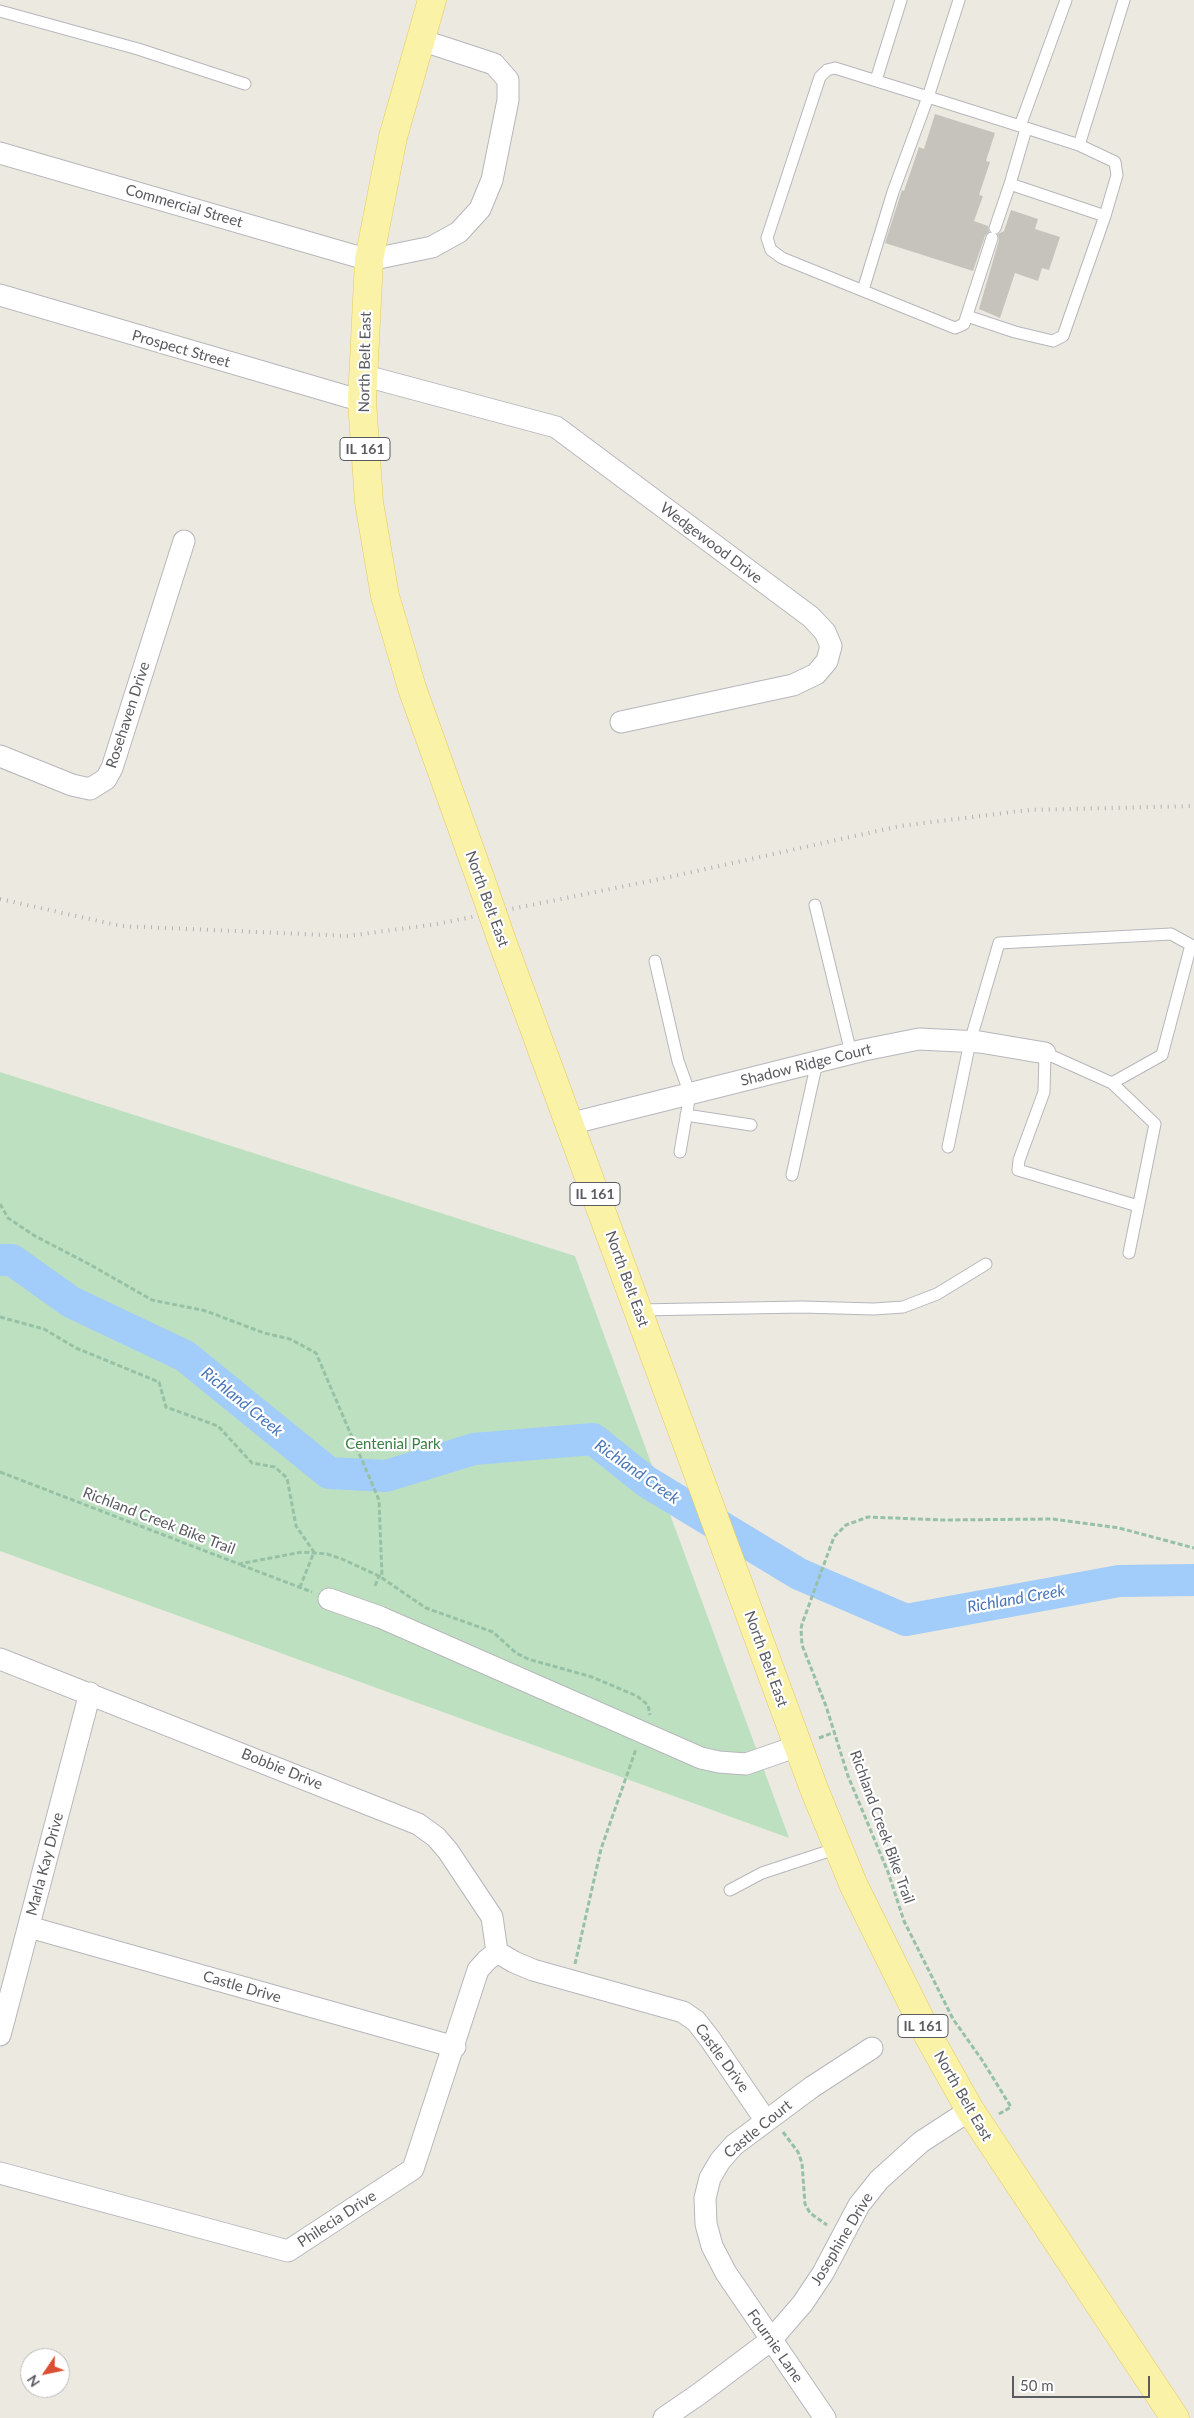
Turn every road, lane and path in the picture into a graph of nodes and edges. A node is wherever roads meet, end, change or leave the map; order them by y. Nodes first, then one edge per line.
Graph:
1 (432, 0) edge
2 (901, 0) edge
3 (959, 0) edge
4 (1066, 0) edge
5 (1124, 0) edge
6 (0, 11) edge
7 (421, 40) junction
8 (876, 80) junction
9 (246, 84) dead end
10 (928, 97) junction
11 (1023, 128) junction
12 (1079, 145) junction
13 (0, 153) edge
14 (1010, 184) junction
15 (1105, 216) junction
16 (369, 260) junction
17 (862, 290) junction
18 (0, 295) edge
19 (967, 316) junction
20 (362, 388) junction
21 (184, 541) dead end
22 (621, 722) dead end
23 (0, 756) edge
24 (815, 905) dead end
25 (655, 961) dead end
26 (970, 1042) junction
27 (851, 1053) junction
28 (1045, 1053) junction
29 (816, 1062) junction
30 (1112, 1083) junction
31 (690, 1094) junction
32 (686, 1115) junction
33 (569, 1124) junction
34 (751, 1125) dead end
35 (948, 1147) dead end
36 (680, 1152) dead end
37 (792, 1175) dead end
38 (0, 1204) edge
39 (1138, 1206) junction
40 (1129, 1253) dead end
41 (986, 1264) dead end
42 (638, 1310) junction
43 (0, 1317) edge
44 (0, 1472) edge
45 (1194, 1548) edge
46 (314, 1552) junction
47 (239, 1564) junction
48 (379, 1576) junction
49 (375, 1586) dead end
50 (300, 1587) junction
51 (329, 1599) joint
52 (0, 1659) edge
53 (90, 1693) junction
54 (642, 1733) junction
55 (798, 1746) junction
56 (838, 1848) junction
57 (730, 1890) dead end
58 (28, 1927) junction
59 (497, 1952) junction
60 (571, 1981) junction
61 (0, 2035) edge
62 (455, 2047) junction
63 (872, 2048) dead end
64 (975, 2118) junction
65 (766, 2121) junction
66 (0, 2173) edge
67 (843, 2232) junction
68 (726, 2273) joint
69 (771, 2340) junction
70 (664, 2418) edge
71 (826, 2418) edge
72 (1175, 2418) edge

1 - 7 main road, North Belt East / IL 161
2 - 8 lane
3 - 10 lane
4 - 11 lane
5 - 12 lane
6 - 9 lane
7 - 16 main road, North Belt East / IL 161
7 - 16 street
8 - 10 lane
8 - 17 lane
10 - 11 lane
10 - 17 lane
11 - 12 lane
11 - 14 lane
12 - 15 lane
13 - 16 street, Commercial Street
14 - 15 lane
14 - 19 lane
15 - 19 lane
16 - 20 main road, North Belt East / IL 161
17 - 19 lane
18 - 20 street, Prospect Street
20 - 22 street, Wedgewood Drive
20 - 33 main road, North Belt East / IL 161, bridge
21 - 23 street, Rosehaven Drive
24 - 27 lane
25 - 31 lane
26 - 27 street, Shadow Ridge Court
26 - 28 street, Shadow Ridge Court
26 - 30 lane
26 - 35 lane
27 - 29 street, Shadow Ridge Court
28 - 30 lane
28 - 39 lane
29 - 31 street, Shadow Ridge Court
29 - 37 lane
30 - 39 lane
31 - 32 lane
31 - 33 street, Shadow Ridge Court
32 - 34 lane
32 - 36 lane
33 - 42 main road, North Belt East / IL 161
38 - 48 path
39 - 40 lane
41 - 42 lane
42 - 55 main road, North Belt East / IL 161
43 - 46 path
44 - 47 path, Richland Creek Bike Trail
45 - 64 path, Richland Creek Bike Trail
46 - 47 path, Richland Creek Bike Trail
46 - 48 path, Richland Creek Bike Trail
46 - 50 path
47 - 50 path
48 - 49 path
48 - 54 path, Richland Creek Bike Trail
50 - 51 path
51 - 54 street
52 - 53 street, Bobbie Drive
53 - 58 street, Marla Kay Drive
53 - 59 street, Bobbie Drive
54 - 55 street
54 - 60 path, Richland Creek Bike Trail
55 - 56 main road, North Belt East / IL 161
56 - 57 lane
56 - 64 main road, North Belt East / IL 161
58 - 61 street, Marla Kay Drive
58 - 62 street, Castle Drive
59 - 60 street, Castle Drive
59 - 62 street, Philecia Drive
60 - 65 street, Castle Drive
62 - 66 street, Philecia Drive
63 - 65 street, Castle Court
64 - 67 street, Josephine Drive
64 - 72 main road, North Belt East / IL 161
65 - 67 path
65 - 68 street, Castle Court
67 - 69 street, Josephine Drive
68 - 69 street, Fournie Lane
69 - 70 street, Josephine Drive
69 - 71 street, Fournie Lane

